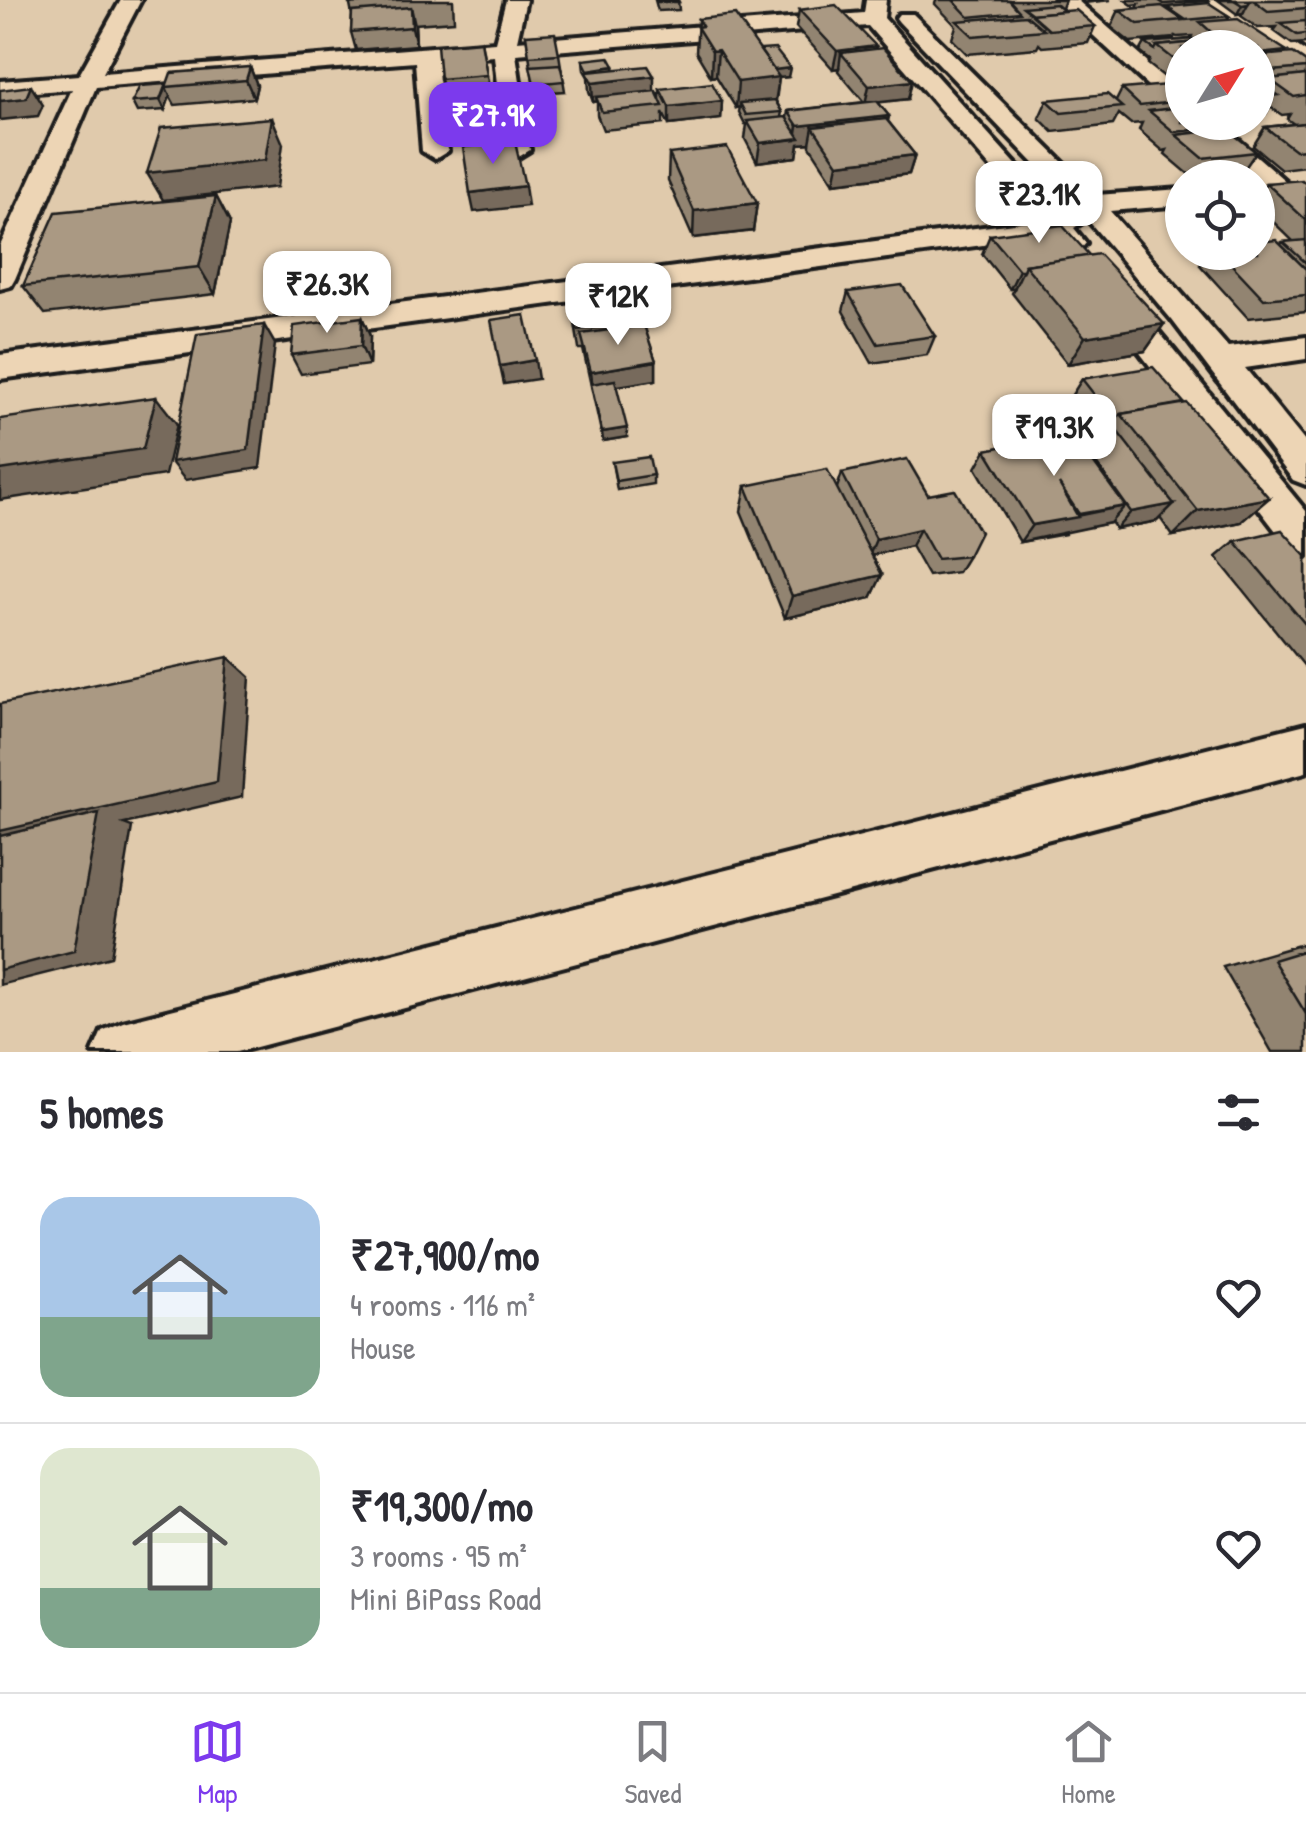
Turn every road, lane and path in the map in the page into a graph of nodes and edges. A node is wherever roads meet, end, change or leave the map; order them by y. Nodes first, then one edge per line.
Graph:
1 (130, 0) edge
2 (516, 0) edge
3 (1065, 0) edge
4 (1214, 0) edge
5 (875, 6) edge
6 (504, 49) junction
7 (426, 55) junction
8 (1306, 62) edge
9 (88, 80) junction
10 (0, 88) edge
11 (1165, 89) edge
12 (1224, 140) edge
13 (518, 150) edge
14 (435, 151) dead end
15 (1281, 190) edge
16 (1165, 197) edge
17 (1088, 204) junction
18 (1306, 214) edge
19 (1058, 226) junction
20 (0, 280) edge
21 (1306, 348) edge
22 (1218, 360) junction
23 (0, 366) edge
24 (1306, 470) edge
25 (1306, 540) edge
26 (1306, 748) edge
27 (123, 1052) edge

1 - 9 street
2 - 6 street
3 - 11 street
4 - 8 street
5 - 6 street
5 - 17 street
5 - 19 street
6 - 7 street
6 - 13 street
7 - 9 street
7 - 14 street
9 - 10 street
9 - 20 street
12 - 15 street
15 - 18 street
16 - 17 street
17 - 19 street
17 - 22 street
19 - 23 street
19 - 25 street
21 - 22 street
22 - 24 street
26 - 27 street

